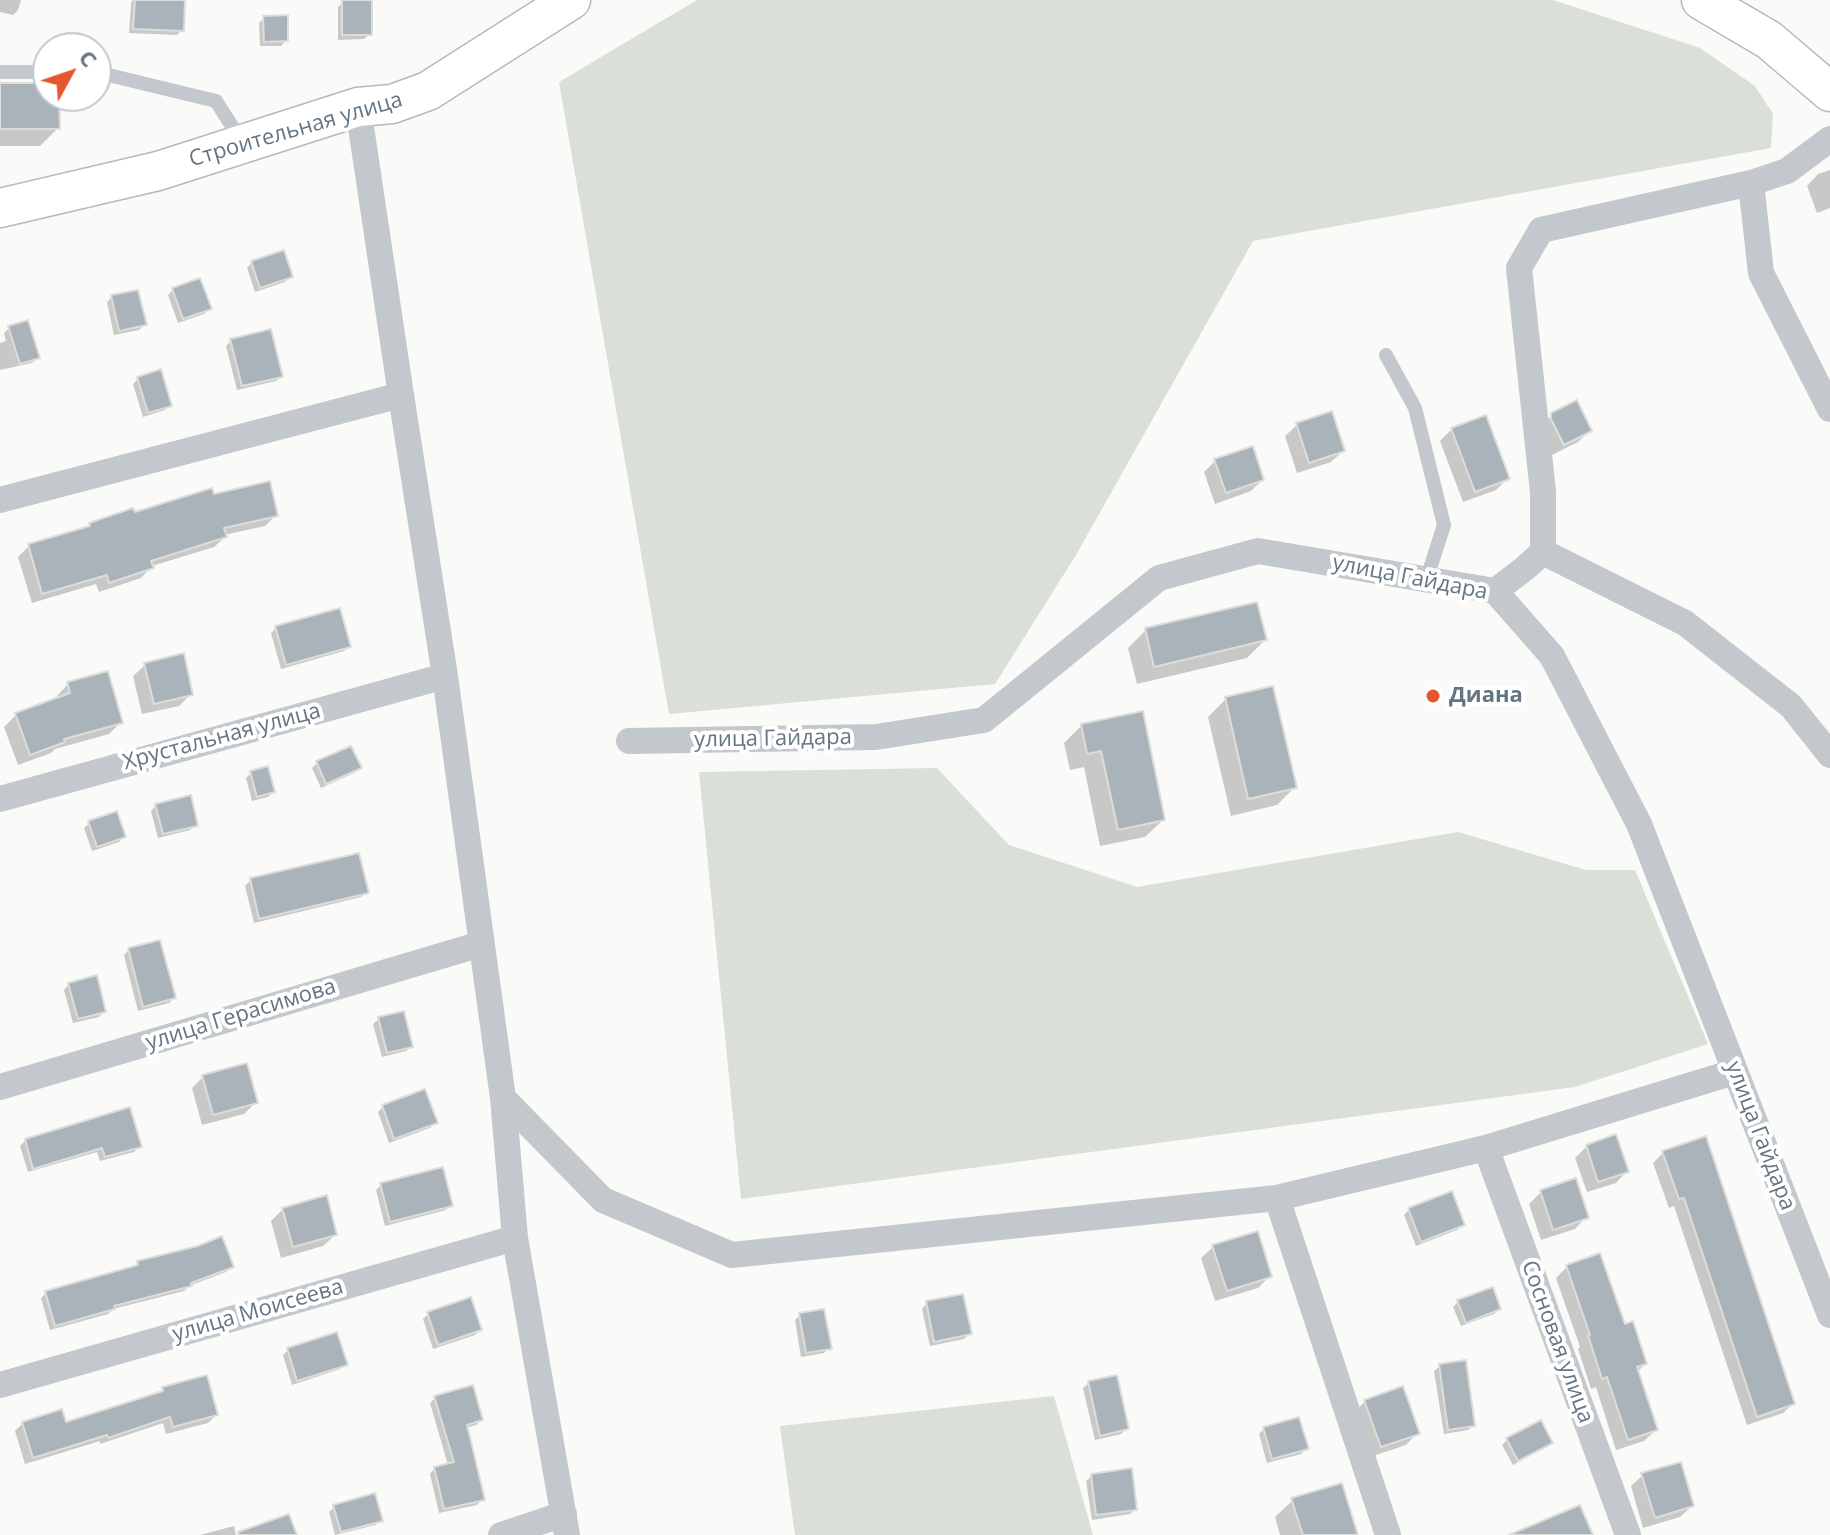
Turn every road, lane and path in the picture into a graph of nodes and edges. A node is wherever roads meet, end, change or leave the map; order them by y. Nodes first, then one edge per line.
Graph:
1 (571, 0) edge
2 (1701, 0) edge
3 (0, 72) edge
4 (32, 72) edge
5 (112, 76) edge
6 (1830, 92) edge
7 (358, 107) junction
8 (1830, 139) edge
9 (243, 144) junction
10 (1751, 183) junction
11 (0, 208) edge
12 (1386, 355) dead end
13 (401, 395) junction
14 (1830, 409) edge
15 (0, 500) edge
16 (1543, 552) junction
17 (1427, 578) junction
18 (1495, 591) junction
19 (445, 676) junction
20 (629, 741) dead end
21 (1830, 755) edge
22 (0, 799) edge
23 (481, 944) junction
24 (1734, 1072) junction
25 (0, 1087) edge
26 (503, 1098) junction
27 (1486, 1148) junction
28 (1277, 1198) junction
29 (515, 1238) junction
30 (1830, 1315) edge
31 (0, 1385) edge
32 (565, 1524) edge
33 (501, 1535) edge
34 (1388, 1535) edge
35 (1628, 1535) edge

1 - 7 main road, Строительная улица
2 - 6 main road
3 - 4 lane
5 - 9 lane
7 - 9 main road, Строительная улица
7 - 13 street
8 - 10 street
9 - 11 main road, Строительная улица
10 - 14 street
10 - 16 street
12 - 17 lane
13 - 15 street
13 - 19 street
16 - 18 street
16 - 21 street
17 - 18 street, улица Гайдара
17 - 20 street, улица Гайдара
18 - 24 street, улица Гайдара
19 - 22 street, Хрустальная улица
19 - 23 street
23 - 25 street, улица Герасимова
23 - 26 street
24 - 27 street
24 - 30 street, улица Гайдара
26 - 28 street
26 - 29 street
27 - 28 street
27 - 35 street, Сосновая улица
28 - 34 street
29 - 31 street, улица Моисеева
29 - 32 street
32 - 33 street

